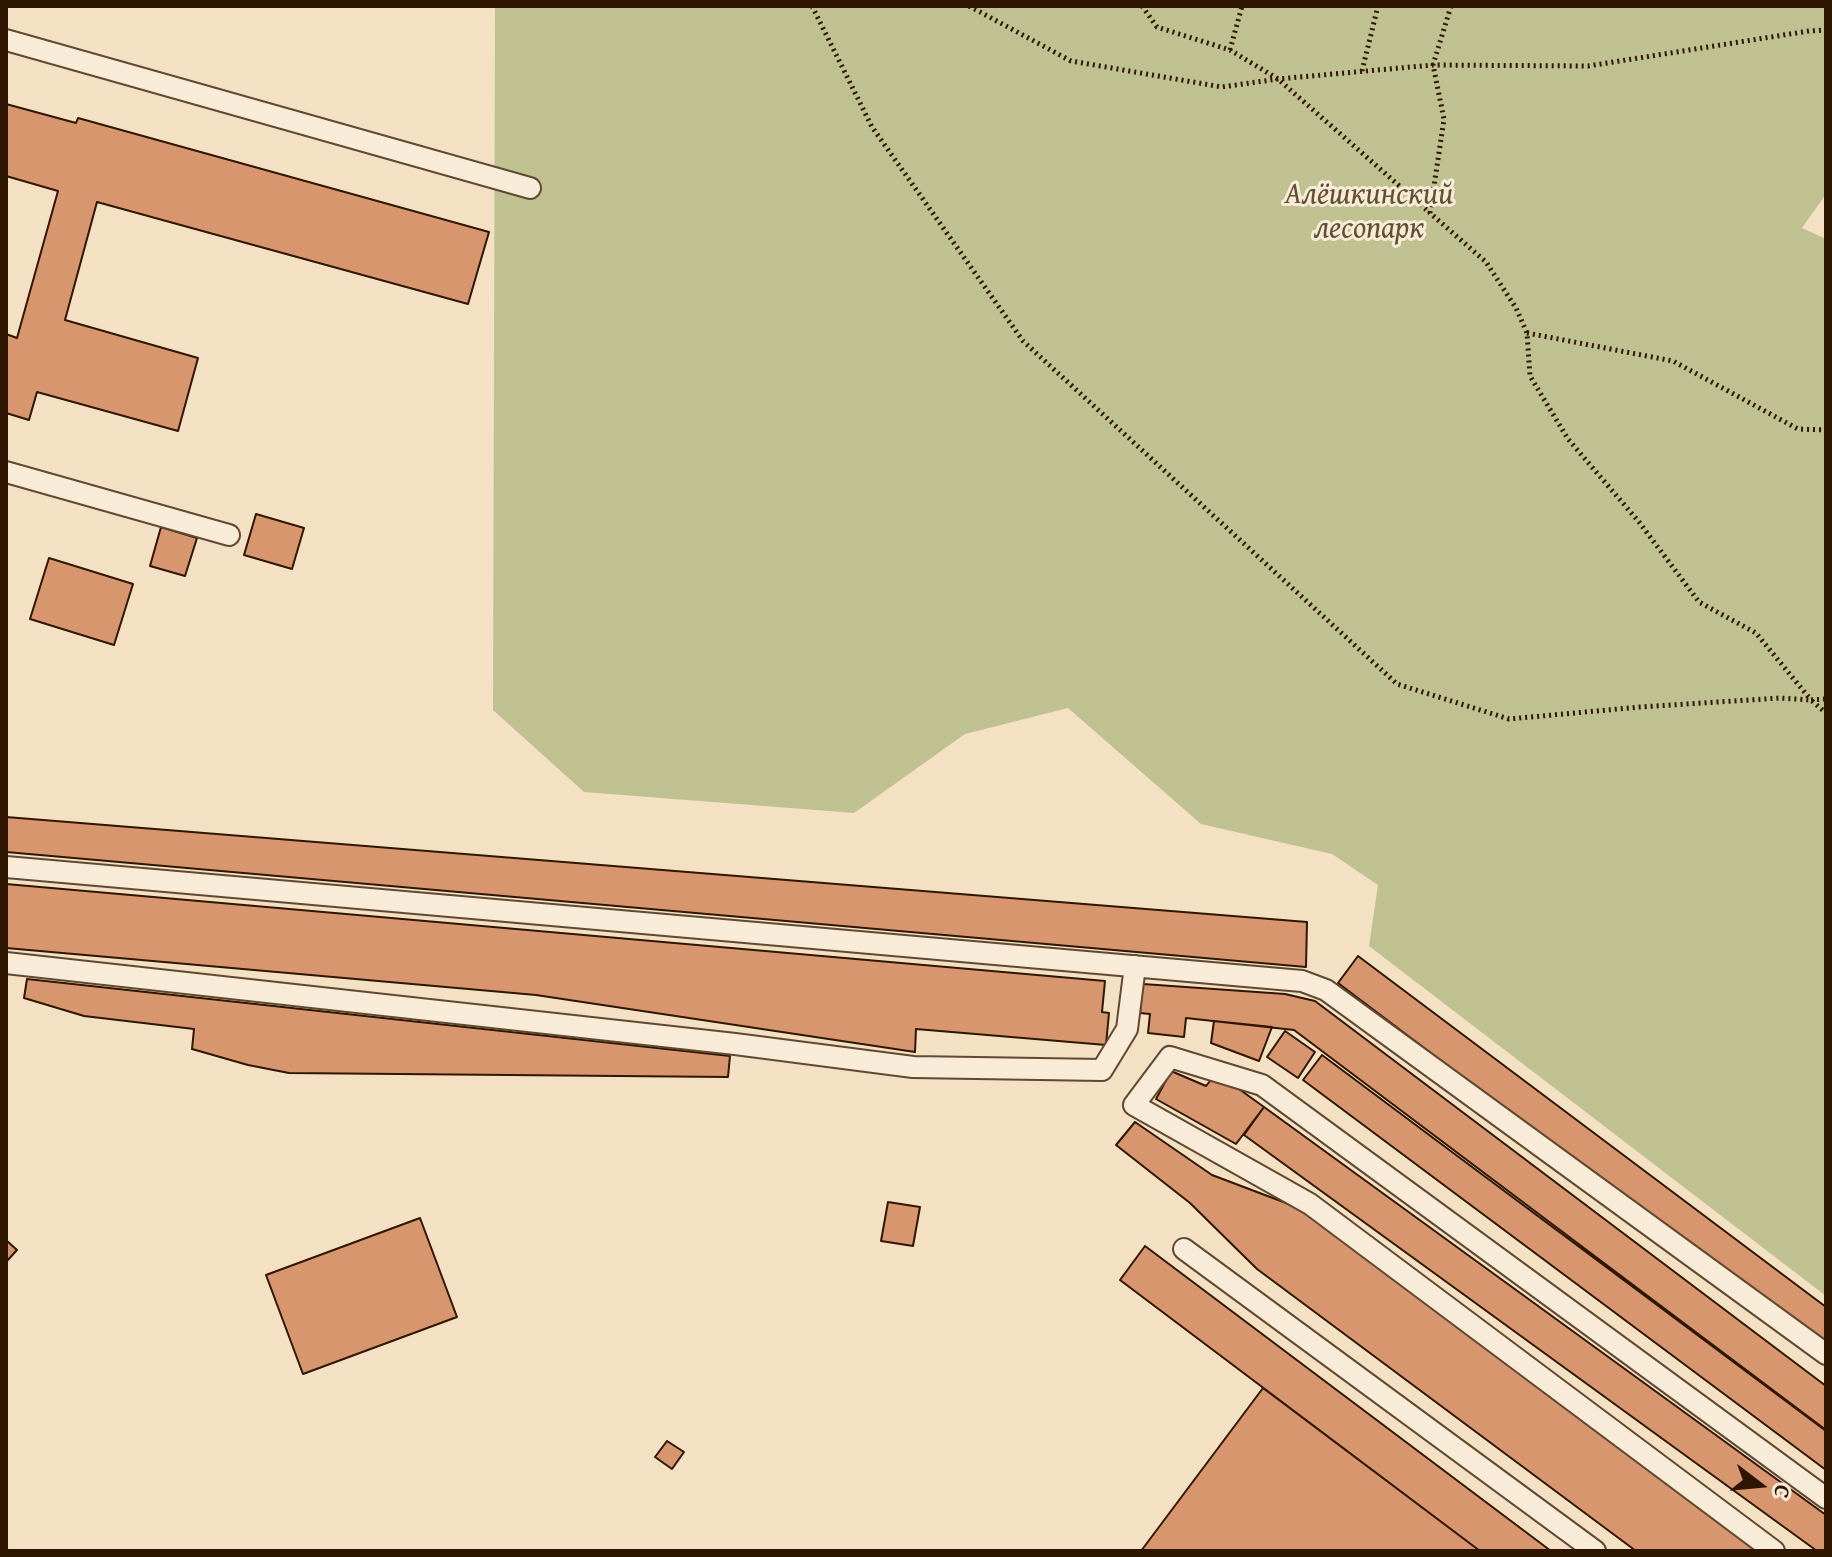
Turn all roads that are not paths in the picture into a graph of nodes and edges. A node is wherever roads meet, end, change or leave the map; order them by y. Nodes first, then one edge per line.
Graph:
1 (6, 40) edge
2 (530, 188) dead end
3 (6, 472) edge
4 (229, 535) dead end
5 (6, 867) edge
6 (6, 963) edge
7 (1135, 966) junction
8 (1184, 1249) dead end
9 (1826, 1354) edge
10 (1826, 1498) edge
11 (1595, 1551) edge
12 (1774, 1551) edge

1 - 2 lane
3 - 4 lane
5 - 7 lane
6 - 7 lane
7 - 9 lane
8 - 11 lane
10 - 12 lane

